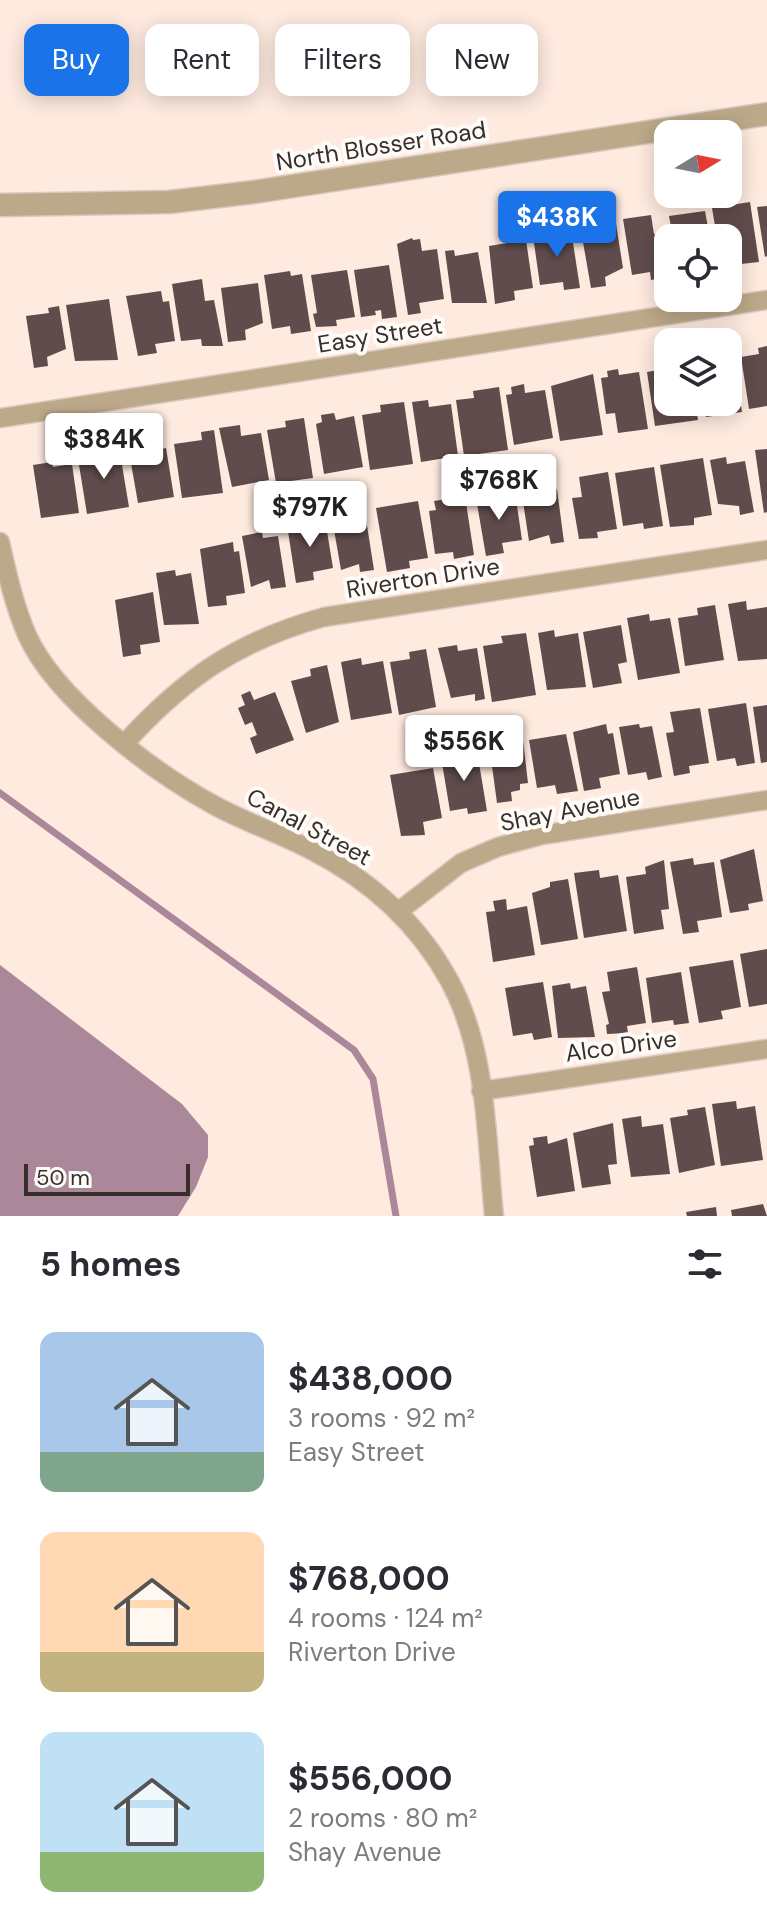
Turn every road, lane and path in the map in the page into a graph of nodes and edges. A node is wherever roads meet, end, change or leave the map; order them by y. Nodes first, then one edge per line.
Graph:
1 (767, 114) edge
2 (0, 205) edge
3 (767, 300) edge
4 (0, 418) edge
5 (0, 542) edge
6 (767, 550) edge
7 (125, 743) junction
8 (767, 800) edge
9 (399, 911) junction
10 (767, 1049) edge
11 (481, 1091) junction
12 (494, 1216) edge

1 - 2 street, North Blosser Road
3 - 4 street, Easy Street
5 - 7 street, Canal Street
6 - 7 street, Riverton Drive
7 - 9 street, Canal Street
8 - 9 street, Shay Avenue
9 - 11 street, Canal Street
10 - 11 street, Alco Drive
11 - 12 street, Canal Street

